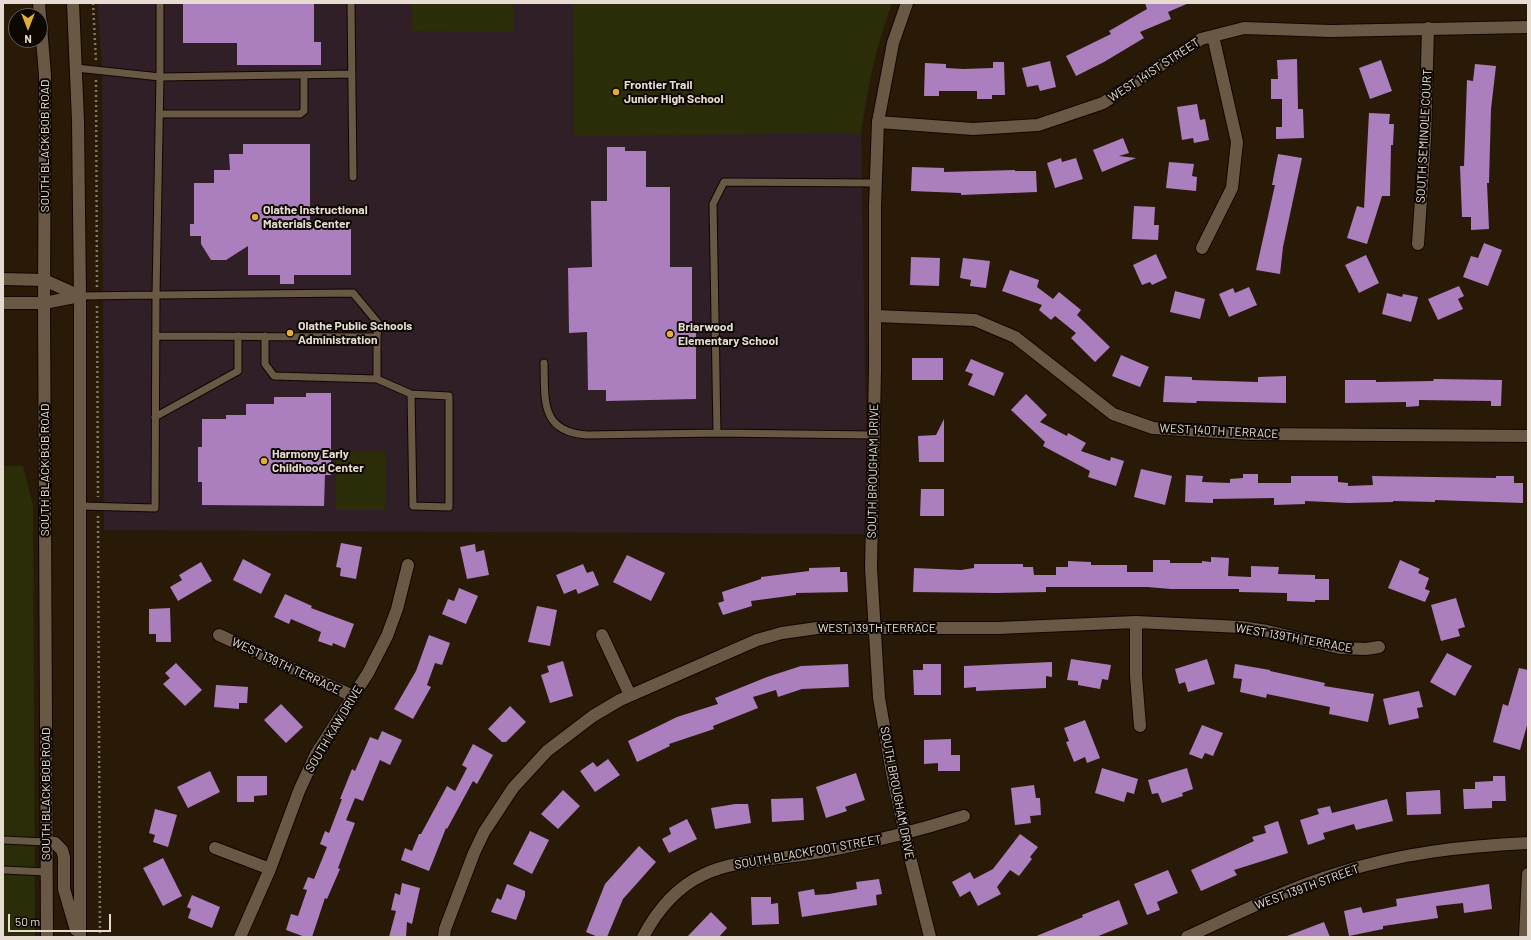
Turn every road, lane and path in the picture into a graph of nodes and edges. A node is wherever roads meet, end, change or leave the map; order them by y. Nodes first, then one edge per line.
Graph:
1 (39, 3) edge
2 (73, 3) edge
3 (93, 3) edge
4 (160, 3) edge
5 (351, 3) edge
6 (907, 3) edge
7 (1528, 27) edge
8 (1428, 28) junction
9 (1214, 36) junction
10 (76, 68) junction
11 (96, 70) junction
12 (352, 74) junction
13 (304, 75) junction
14 (160, 77) junction
15 (160, 114) junction
16 (878, 122) junction
17 (353, 177) dead end
18 (876, 183) junction
19 (1418, 244) dead end
20 (1202, 248) dead end
21 (3, 279) edge
22 (44, 280) junction
23 (156, 295) junction
24 (80, 296) junction
25 (97, 296) junction
26 (3, 303) edge
27 (44, 303) junction
28 (875, 316) junction
29 (156, 336) junction
30 (238, 336) junction
31 (265, 336) junction
32 (377, 337) junction
33 (544, 364) dead end
34 (377, 379) junction
35 (411, 394) junction
36 (155, 417) junction
37 (716, 433) junction
38 (873, 435) junction
39 (1528, 436) edge
40 (81, 506) junction
41 (98, 506) junction
42 (408, 565) dead end
43 (1136, 622) junction
44 (875, 628) junction
45 (219, 635) dead end
46 (602, 635) dead end
47 (1379, 647) dead end
48 (353, 696) junction
49 (630, 696) junction
50 (1140, 726) dead end
51 (964, 816) dead end
52 (905, 834) junction
53 (3, 840) edge
54 (46, 842) junction
55 (1528, 843) edge
56 (215, 848) dead end
57 (270, 869) junction
58 (3, 870) edge
59 (47, 872) junction
60 (1528, 874) edge
61 (47, 937) edge
62 (79, 937) edge
63 (100, 937) edge
64 (240, 937) edge
65 (444, 937) edge
66 (643, 937) edge
67 (930, 937) edge
68 (1187, 937) edge
69 (1525, 937) edge

1 - 22 street, SOUTH BLACK BOB ROAD
2 - 10 street
3 - 11 path
4 - 14 lane
5 - 12 lane
6 - 16 street, SOUTH BROUGHAM DRIVE
7 - 8 street, WEST 141ST STREET
8 - 9 street, WEST 141ST STREET
8 - 19 street, SOUTH SEMINOLE COURT
9 - 16 street, WEST 141ST STREET
9 - 20 street
10 - 11 lane
10 - 24 street
11 - 14 lane
11 - 25 path
12 - 13 lane
12 - 17 lane
13 - 14 lane
13 - 15 lane
14 - 15 lane
15 - 23 lane
16 - 18 street, SOUTH BROUGHAM DRIVE
18 - 28 street, SOUTH BROUGHAM DRIVE
18 - 37 lane
21 - 22 street
22 - 24 street
22 - 27 street, SOUTH BLACK BOB ROAD
23 - 25 lane
23 - 29 lane
23 - 32 lane
24 - 25 lane
24 - 27 street
24 - 40 street
25 - 41 path
26 - 27 street
27 - 54 street, SOUTH BLACK BOB ROAD
28 - 38 street, SOUTH BROUGHAM DRIVE
28 - 39 street, WEST 140TH TERRACE
29 - 30 lane
29 - 36 lane
30 - 31 lane
30 - 36 lane
31 - 32 lane
31 - 34 lane
32 - 34 lane
33 - 37 lane
34 - 35 lane
35 - 35 lane
36 - 41 lane
37 - 38 lane
38 - 44 street, SOUTH BROUGHAM DRIVE
40 - 41 lane
40 - 62 street
41 - 63 path
42 - 48 street, SOUTH KAW DRIVE
43 - 44 street, WEST 139TH TERRACE
43 - 47 street, WEST 139TH TERRACE
43 - 50 street
44 - 49 street, WEST 139TH TERRACE
44 - 52 street, SOUTH BROUGHAM DRIVE
45 - 48 street, WEST 139TH TERRACE
46 - 49 street
48 - 57 street, SOUTH KAW DRIVE
49 - 65 street, WEST 139TH TERRACE
51 - 52 street, SOUTH BLACKFOOT STREET
52 - 66 street, SOUTH BLACKFOOT STREET
52 - 67 street, SOUTH BROUGHAM DRIVE
53 - 54 lane
54 - 59 street, SOUTH BLACK BOB ROAD
54 - 62 street
55 - 68 street, WEST 139TH STREET
56 - 57 street
57 - 64 street, SOUTH KAW DRIVE
58 - 59 lane
59 - 61 street, SOUTH BLACK BOB ROAD
60 - 69 street

